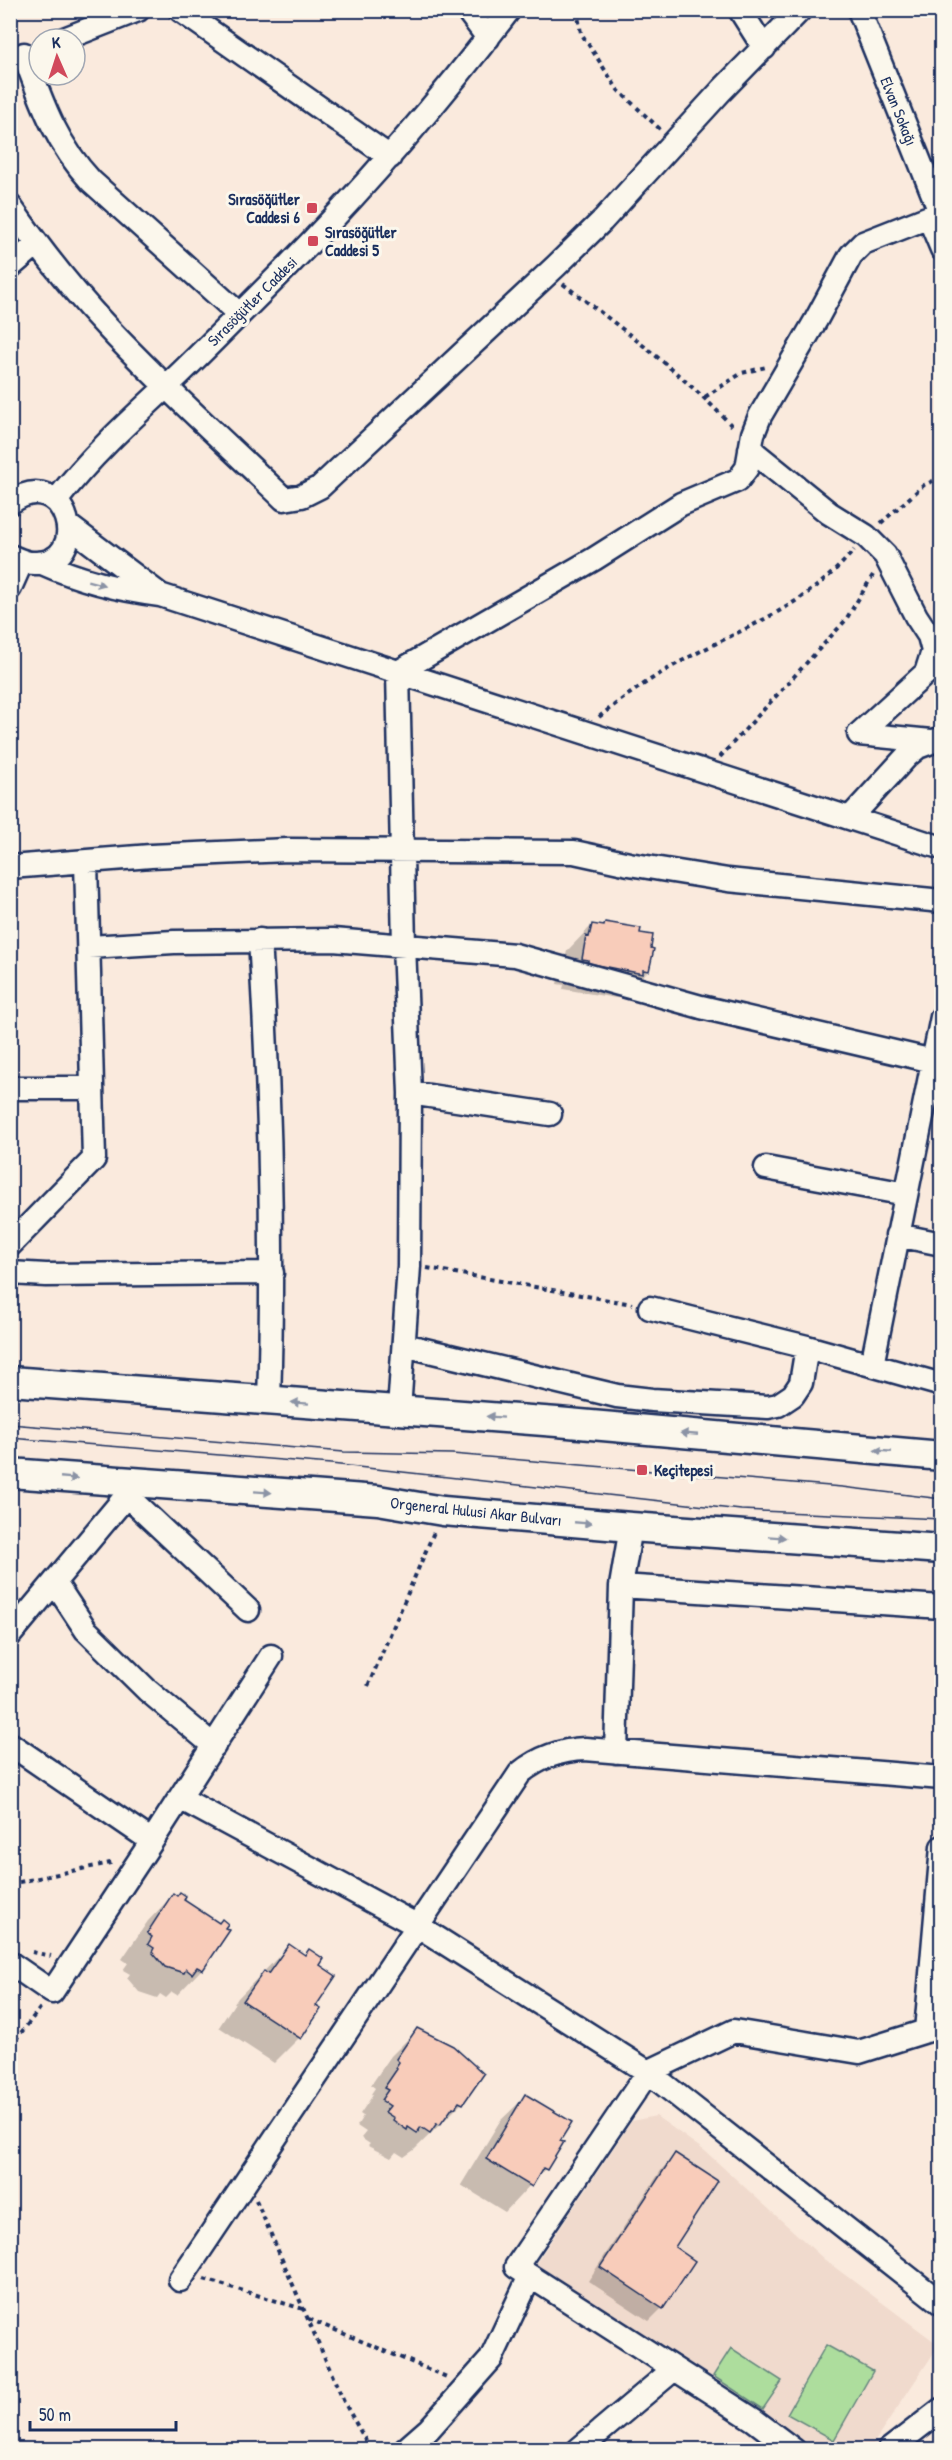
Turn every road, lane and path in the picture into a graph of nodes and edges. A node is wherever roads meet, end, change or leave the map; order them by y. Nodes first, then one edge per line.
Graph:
1 (138, 10) edge
2 (180, 10) edge
3 (467, 10) edge
4 (509, 10) edge
5 (577, 10) edge
6 (740, 10) edge
7 (800, 10) edge
8 (858, 10) edge
9 (87, 30) edge
10 (488, 38) junction
11 (764, 48) junction
12 (24, 54) edge
13 (674, 142) junction
14 (390, 157) junction
15 (10, 206) edge
16 (937, 214) edge
17 (37, 244) junction
18 (942, 249) edge
19 (10, 267) edge
20 (548, 273) junction
21 (239, 314) junction
22 (794, 360) junction
23 (167, 386) junction
24 (705, 397) junction
25 (751, 447) junction
26 (942, 477) edge
27 (56, 501) junction
28 (10, 503) edge
29 (69, 526) junction
30 (866, 536) junction
31 (885, 555) junction
32 (20, 558) edge
33 (10, 588) edge
34 (160, 595) junction
35 (398, 672) junction
36 (582, 731) junction
37 (936, 740) edge
38 (708, 771) junction
39 (851, 818) junction
40 (942, 848) edge
41 (403, 851) junction
42 (86, 862) junction
43 (10, 867) edge
44 (942, 901) edge
45 (260, 940) junction
46 (404, 945) junction
47 (88, 947) junction
48 (940, 1029) edge
49 (933, 1061) junction
50 (10, 1088) edge
51 (92, 1088) junction
52 (410, 1094) junction
53 (550, 1114) dead end
54 (766, 1168) dead end
55 (906, 1194) junction
56 (897, 1235) junction
57 (942, 1244) edge
58 (10, 1245) edge
59 (409, 1266) junction
60 (10, 1273) edge
61 (272, 1274) junction
62 (650, 1308) joint
63 (404, 1345) junction
64 (807, 1347) junction
65 (872, 1365) junction
66 (10, 1381) edge
67 (942, 1385) edge
68 (269, 1401) junction
69 (399, 1410) junction
70 (942, 1456) edge
71 (10, 1473) edge
72 (132, 1490) junction
73 (443, 1511) junction
74 (631, 1527) junction
75 (942, 1549) edge
76 (55, 1583) junction
77 (621, 1586) junction
78 (942, 1607) edge
79 (248, 1610) dead end
80 (10, 1635) edge
81 (271, 1656) dead end
82 (368, 1686) dead end
83 (10, 1744) edge
84 (214, 1746) junction
85 (616, 1752) junction
86 (942, 1778) edge
87 (180, 1798) junction
88 (942, 1847) edge
89 (147, 1848) junction
90 (10, 1884) edge
91 (418, 1926) junction
92 (80, 1951) junction
93 (18, 1956) edge
94 (52, 1992) junction
95 (934, 2029) edge
96 (10, 2047) edge
97 (648, 2072) junction
98 (247, 2180) junction
99 (182, 2277) joint
100 (530, 2277) junction
101 (942, 2304) edge
102 (304, 2309) junction
103 (308, 2319) junction
104 (673, 2370) junction
105 (468, 2385) junction
106 (942, 2409) edge
107 (371, 2450) edge
108 (405, 2450) edge
109 (578, 2450) edge
110 (794, 2450) edge
111 (889, 2450) edge

1 - 9 street
2 - 14 street
3 - 10 street
4 - 10 street, Sırasöğütler Caddesi
5 - 13 path
6 - 11 street
7 - 11 street
8 - 16 street, Elvan Sokağı
10 - 14 street, Sırasöğütler Caddesi
11 - 13 street
12 - 21 street
13 - 20 street
14 - 21 street, Sırasöğütler Caddesi
15 - 17 street
16 - 18 street, Elvan Sokağı
16 - 22 street
17 - 19 street
17 - 23 street
20 - 23 street
20 - 24 path
21 - 23 street, Sırasöğütler Caddesi
22 - 24 path
22 - 25 street
23 - 27 street, Sırasöğütler Caddesi
24 - 25 path
25 - 30 street
25 - 35 street
26 - 30 path
27 - 28 street
27 - 29 street
29 - 32 street
29 - 34 street
30 - 31 street
30 - 36 path
31 - 37 street
31 - 38 path
32 - 33 street
32 -> 34 street
34 - 35 street
35 - 36 street
35 - 41 street
36 - 38 street
37 - 39 street
38 - 39 street
39 - 40 street
41 - 42 street
41 - 44 street
41 - 46 street
42 - 43 street
42 - 47 street
45 - 46 street
45 - 47 street
45 - 61 street
46 - 49 street
46 - 52 street
47 - 51 street
48 - 49 street
49 - 55 street
50 - 51 street
51 - 58 street
52 - 53 street
52 - 59 street
54 - 55 street
55 - 56 street
56 - 57 street
56 - 65 street
59 - 62 path
59 - 63 street
60 - 61 street
61 - 68 street
62 - 64 street
63 - 64 street
63 - 69 street
64 - 65 street
65 - 67 street
66 - 68 main road
69 -> 68 main road
70 -> 69 main road
71 -> 72 main road, Orgeneral Hulusi Akar Bulvarı
72 -> 73 main road, Orgeneral Hulusi Akar Bulvarı
72 - 76 street
72 - 79 street
73 -> 74 main road, Orgeneral Hulusi Akar Bulvarı
73 - 82 path
74 -> 75 main road, Orgeneral Hulusi Akar Bulvarı
74 - 77 street
76 - 80 street
76 - 84 street
77 - 78 street
77 - 85 street
81 - 84 street
83 - 89 street
84 - 87 street
85 - 86 street
85 - 91 street
87 - 89 street
87 - 91 street
88 - 95 street
89 - 90 path
89 - 92 street
91 - 97 street
91 - 98 street
92 - 93 path
92 - 94 street
93 - 94 street
94 - 96 path
95 - 97 street
97 - 100 street
97 - 101 street
98 - 99 street
98 - 102 path
99 - 102 path
100 - 104 street
100 - 105 street
102 - 103 path
103 - 105 path
103 - 107 path
104 - 109 street
104 - 110 street
105 - 108 street
106 - 111 street

